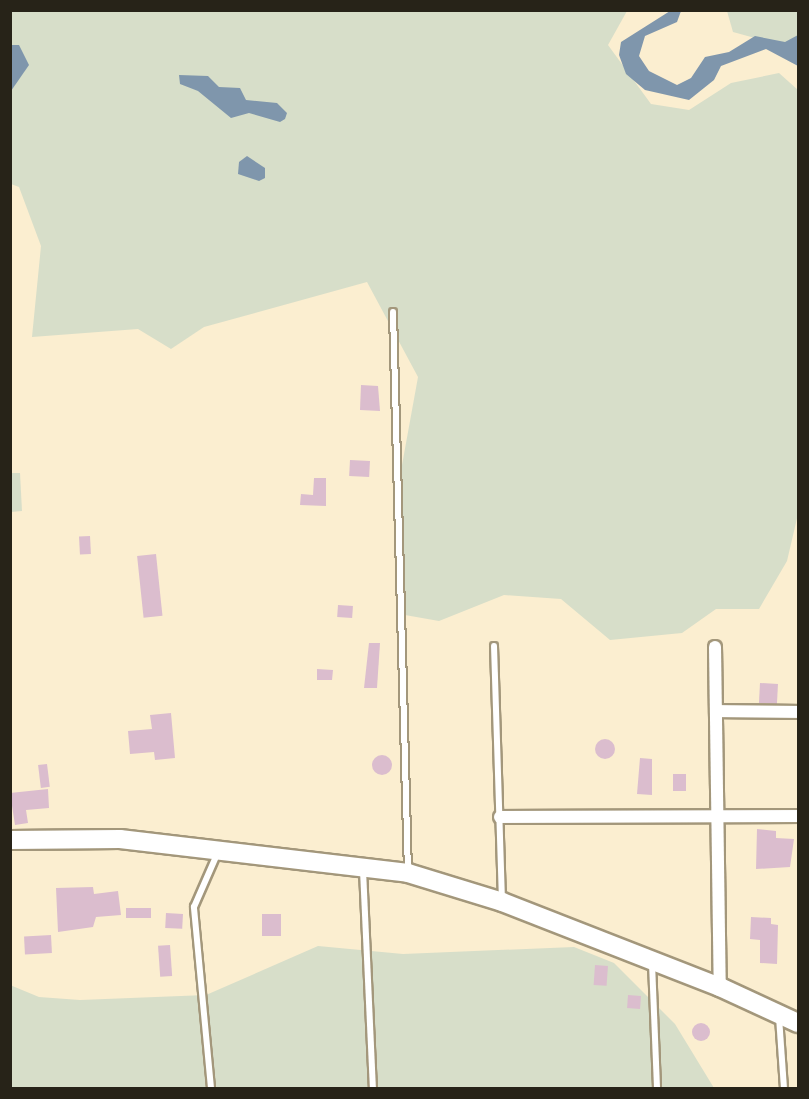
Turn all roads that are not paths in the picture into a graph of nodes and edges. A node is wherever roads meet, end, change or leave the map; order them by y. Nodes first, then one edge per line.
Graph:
1 (393, 312) dead end
2 (494, 646) dead end
3 (715, 647) dead end
4 (716, 711) junction
5 (798, 712) edge
6 (717, 813) junction
7 (798, 816) edge
8 (500, 818) junction
9 (10, 840) edge
10 (219, 849) junction
11 (363, 867) junction
12 (408, 873) junction
13 (502, 902) junction
14 (652, 960) junction
15 (720, 987) junction
16 (778, 1013) junction
17 (798, 1023) edge
18 (211, 1089) edge
19 (373, 1089) edge
20 (657, 1089) edge
21 (784, 1089) edge

1 - 12 lane
2 - 8 lane
3 - 4 street
4 - 5 street
4 - 6 street
6 - 7 street
6 - 8 street
6 - 15 street
8 - 13 lane
9 - 10 street
10 - 11 street
10 - 18 lane
11 - 12 street
11 - 19 lane
12 - 13 street
13 - 14 street
14 - 15 street
14 - 20 lane
15 - 16 street
16 - 17 street
16 - 21 lane

